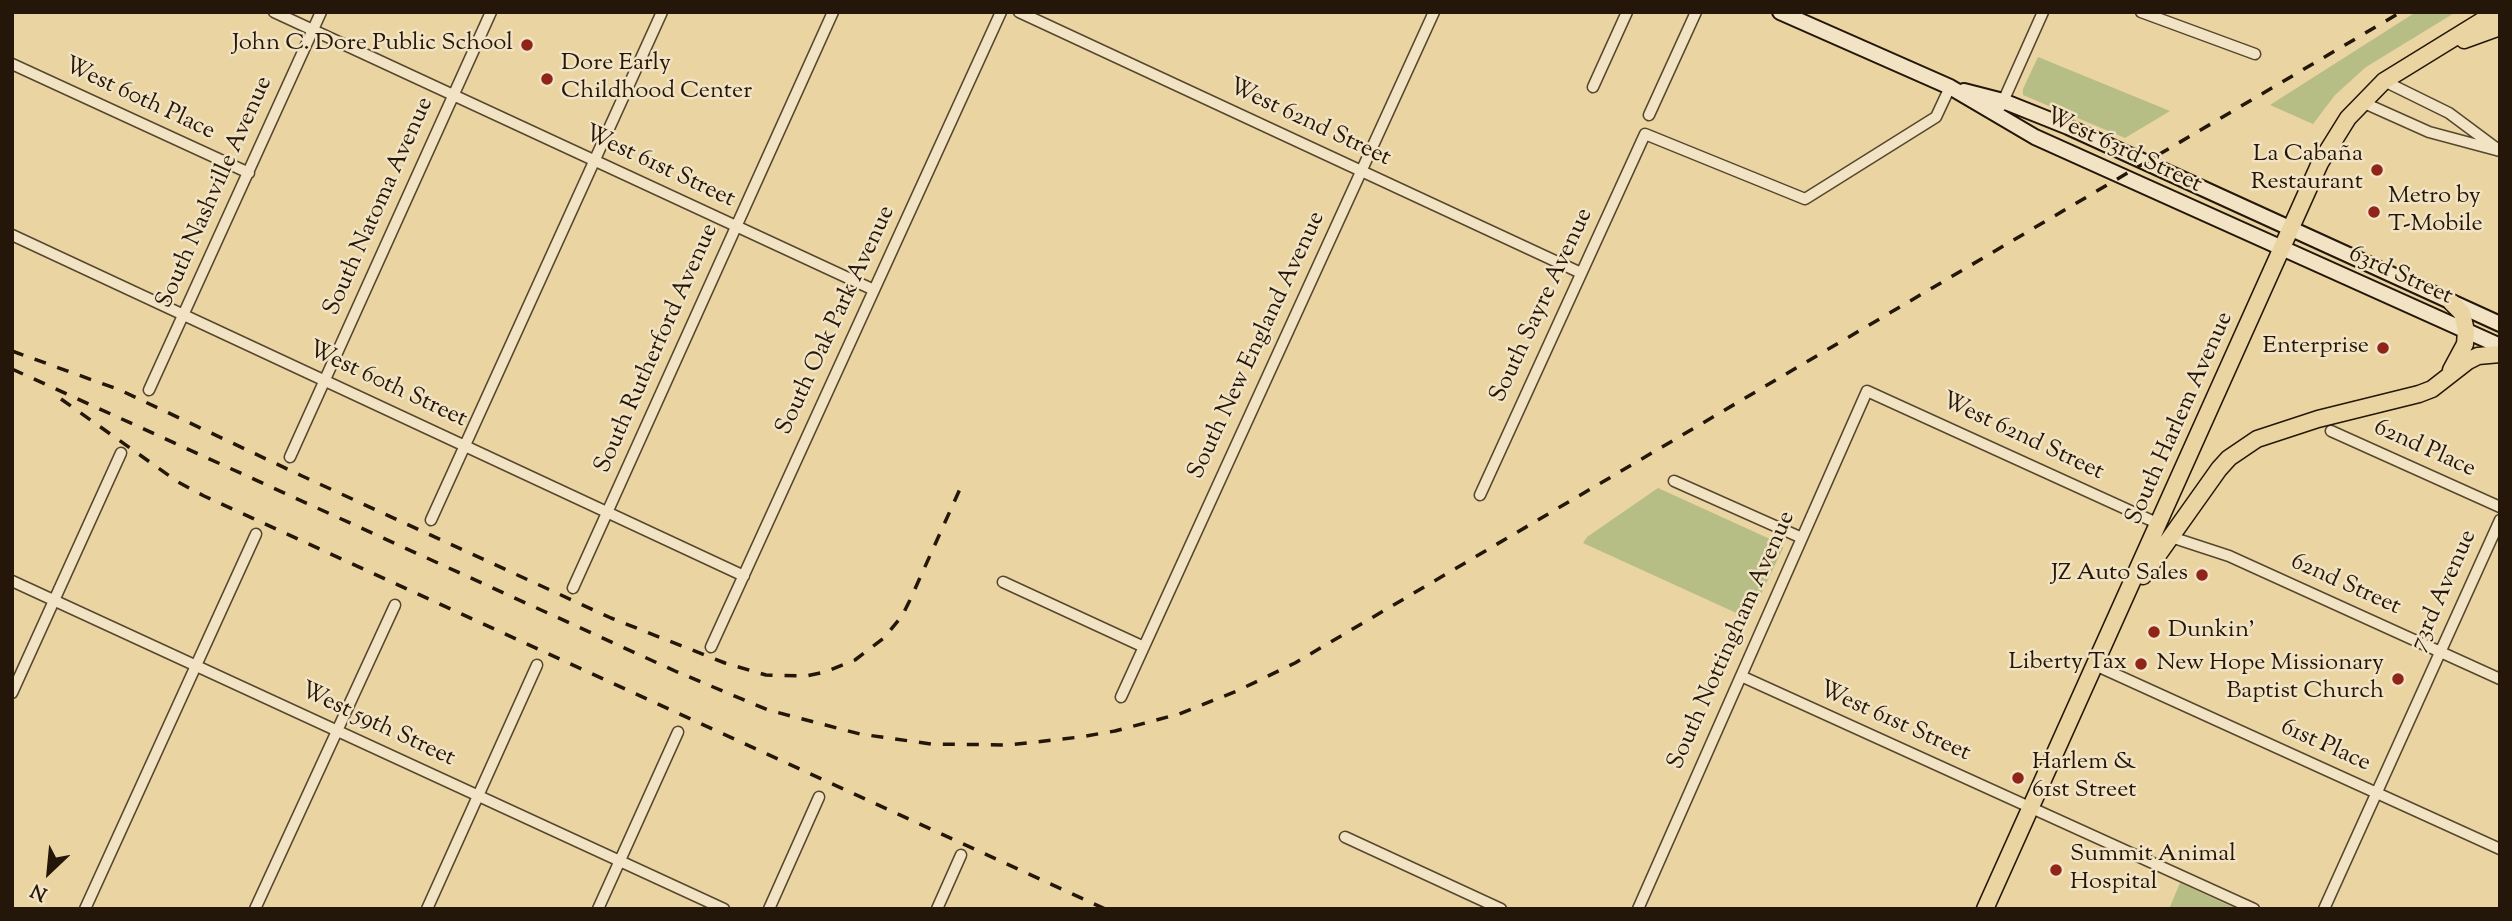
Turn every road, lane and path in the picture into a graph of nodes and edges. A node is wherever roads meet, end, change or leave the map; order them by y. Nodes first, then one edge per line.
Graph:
1 (274, 12) edge
2 (321, 12) edge
3 (491, 12) edge
4 (662, 12) edge
5 (833, 12) edge
6 (1001, 12) edge
7 (1019, 12) edge
8 (1434, 12) edge
9 (1627, 12) edge
10 (1696, 12) edge
11 (1780, 12) edge
12 (2043, 12) edge
13 (2141, 12) edge
14 (2496, 12) edge
15 (2500, 26) edge
16 (313, 30) junction
17 (2428, 52) junction
18 (2255, 54) dead end
19 (12, 64) edge
20 (2384, 81) junction
21 (1593, 87) dead end
22 (1950, 88) junction
23 (453, 96) junction
24 (2003, 102) junction
25 (2362, 102) junction
26 (1649, 115) dead end
27 (1997, 117) junction
28 (2500, 151) edge
29 (594, 161) junction
30 (1361, 171) junction
31 (249, 173) junction
32 (737, 227) junction
33 (2291, 229) junction
34 (12, 235) edge
35 (2282, 250) junction
36 (1581, 273) junction
37 (874, 290) junction
38 (2451, 302) junction
39 (184, 315) junction
40 (2500, 324) edge
41 (2466, 331) junction
42 (2500, 346) edge
43 (2500, 354) edge
44 (325, 381) junction
45 (2444, 381) junction
46 (149, 390) dead end
47 (1867, 391) joint
48 (2331, 431) dead end
49 (465, 446) junction
50 (121, 453) dead end
51 (290, 457) dead end
52 (1674, 481) dead end
53 (1480, 495) dead end
54 (2500, 507) edge
55 (607, 512) junction
56 (431, 520) dead end
57 (2500, 520) edge
58 (2159, 524) junction
59 (256, 534) dead end
60 (2171, 537) junction
61 (1802, 538) junction
62 (744, 576) junction
63 (12, 581) edge
64 (1003, 582) dead end
65 (573, 588) dead end
66 (54, 600) junction
67 (2123, 603) junction
68 (395, 605) dead end
69 (711, 647) dead end
70 (1144, 647) junction
71 (2440, 652) junction
72 (537, 665) dead end
73 (196, 666) junction
74 (2095, 666) junction
75 (1741, 676) junction
76 (2500, 679) edge
77 (12, 693) edge
78 (1121, 697) dead end
79 (336, 730) junction
80 (678, 732) dead end
81 (2376, 793) junction
82 (478, 796) junction
83 (819, 797) dead end
84 (2031, 808) junction
85 (1346, 837) dead end
86 (2500, 849) edge
87 (961, 855) dead end
88 (619, 861) junction
89 (85, 909) edge
90 (255, 909) edge
91 (427, 909) edge
92 (598, 909) edge
93 (724, 909) edge
94 (769, 909) edge
95 (937, 909) edge
96 (1502, 909) edge
97 (1638, 909) edge
98 (1985, 909) edge
99 (2254, 909) edge
100 (2324, 909) edge

1 - 16 street, West 61st Street
2 - 16 street, South Nashville Avenue
3 - 23 street, South Natoma Avenue
4 - 29 street
5 - 32 street, South Rutherford Avenue
6 - 37 street, South Oak Park Avenue
7 - 30 street, West 62nd Street
8 - 30 street, South New England Avenue
9 - 21 street
10 - 26 street
11 - 22 main road, West 63rd Street
12 - 24 street
13 - 18 street
14 - 17 main road, South Harlem Avenue
15 - 17 main road
16 - 23 street, West 61st Street
16 - 31 street, South Nashville Avenue
17 - 20 main road, South Harlem Avenue
19 - 31 street, West 60th Place
20 - 25 main road, South Harlem Avenue
20 - 28 street
22 - 24 main road, West 63rd Street
22 - 27 main road, West 63rd Street
22 - 36 street, South Sayre Avenue
23 - 29 street, West 61st Street
23 - 44 street, South Natoma Avenue
24 - 27 street
24 - 33 main road, West 63rd Street
25 - 28 street
25 - 33 main road, South Harlem Avenue
27 - 35 main road, West 63rd Street
29 - 32 street, West 61st Street
29 - 49 street
30 - 36 street, West 62nd Street
30 - 70 street, South New England Avenue
31 - 39 street, South Nashville Avenue
32 - 37 street, West 61st Street
32 - 55 street, South Rutherford Avenue
33 - 35 main road, South Harlem Avenue
33 - 38 main road, 63rd Street
34 - 39 street, West 60th Street
35 - 41 main road, 63rd Street
35 - 58 main road, South Harlem Avenue
36 - 53 street, South Sayre Avenue
37 - 62 street, South Oak Park Avenue
38 - 40 main road, 63rd Street
38 - 41 main road
39 - 44 street, West 60th Street
39 - 46 street, South Nashville Avenue
41 - 42 main road, 63rd Street
41 - 45 main road
43 - 45 main road
44 - 49 street, West 60th Street
44 - 51 street, South Natoma Avenue
45 - 60 main road
47 - 58 street, West 62nd Street
47 - 61 street, South Nottingham Avenue
48 - 54 street, 62nd Place
49 - 55 street, West 60th Street
49 - 56 street
50 - 66 street
52 - 61 street
55 - 62 street, West 60th Street
55 - 65 street, South Rutherford Avenue
57 - 71 street, 73rd Avenue
58 - 67 main road, South Harlem Avenue
59 - 73 street
60 - 67 main road
60 - 71 street, 62nd Street
61 - 75 street, South Nottingham Avenue
62 - 69 street, South Oak Park Avenue
63 - 66 street, West 59th Street
64 - 70 street
66 - 73 street, West 59th Street
66 - 77 street
67 - 74 main road, South Harlem Avenue
68 - 79 street
70 - 78 street, South New England Avenue
71 - 76 street, 62nd Street
71 - 81 street, 73rd Avenue
72 - 82 street
73 - 79 street, West 59th Street
73 - 89 street
74 - 81 street, 61st Place
74 - 84 main road, South Harlem Avenue
75 - 84 street, West 61st Street
75 - 97 street, South Nottingham Avenue
79 - 82 street, West 59th Street
79 - 90 street
80 - 88 street
81 - 86 street, 61st Place
81 - 100 street, 73rd Avenue
82 - 88 street, West 59th Street
82 - 91 street
83 - 94 street
84 - 98 main road, South Harlem Avenue
84 - 99 street, West 61st Street
85 - 96 street
87 - 95 street
88 - 92 street
88 - 93 street, West 59th Street

